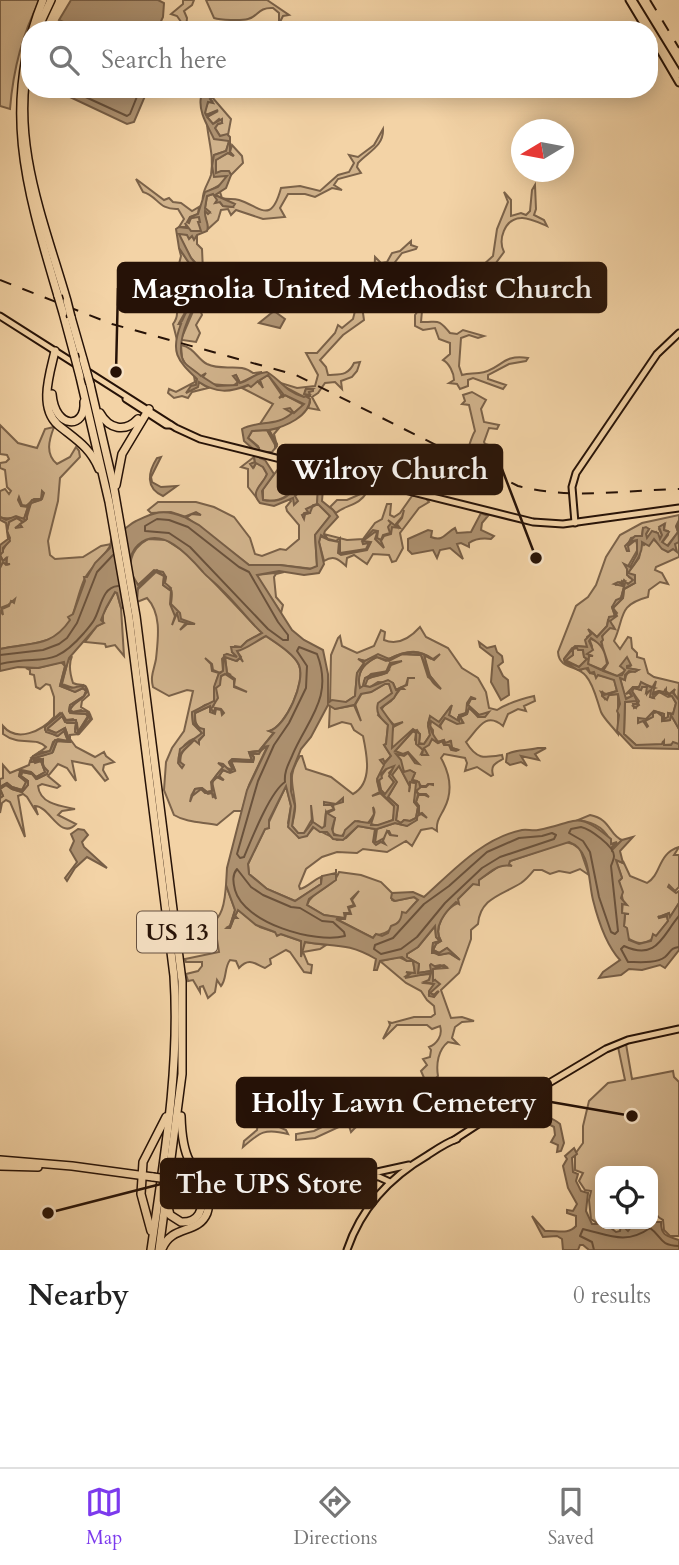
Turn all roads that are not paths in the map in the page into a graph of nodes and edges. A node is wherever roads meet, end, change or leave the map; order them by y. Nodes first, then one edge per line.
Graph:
1 (43, 0) edge
2 (51, 0) edge
3 (631, 0) edge
4 (32, 21) edge
5 (41, 21) edge
6 (642, 21) edge
7 (644, 21) edge
8 (658, 42) edge
9 (658, 48) edge
10 (21, 57) edge
11 (679, 75) edge
12 (679, 83) edge
13 (23, 98) edge
14 (0, 317) edge
15 (679, 332) edge
16 (56, 354) junction
17 (80, 377) junction
18 (90, 384) junction
19 (146, 410) junction
20 (679, 508) edge
21 (575, 523) junction
22 (117, 524) junction
23 (132, 616) junction
24 (679, 1030) edge
25 (182, 1074) junction
26 (173, 1093) junction
27 (0, 1160) edge
28 (144, 1162) junction
29 (415, 1163) junction
30 (0, 1166) edge
31 (122, 1174) junction
32 (367, 1175) junction
33 (141, 1178) junction
34 (175, 1182) junction
35 (390, 1182) junction
36 (227, 1186) junction
37 (210, 1187) junction
38 (256, 1187) junction
39 (167, 1189) junction
40 (151, 1250) edge
41 (160, 1250) edge
42 (347, 1250) edge

1 - 4 highway, US 13, bridge
2 - 5 highway
3 - 6 main road
3 - 7 main road
8 - 11 main road
9 - 12 main road
10 - 17 highway, US 13, bridge
13 - 18 highway, US 13, bridge
14 - 16 main road
15 - 21 main road
16 - 17 highway
16 - 19 main road
16 - 22 highway
17 - 22 highway, US 13
18 - 19 highway
18 - 22 highway, US 13
19 - 21 main road
19 - 22 highway
20 - 21 main road
22 - 23 highway, US 13
23 - 25 highway, US 13
23 - 26 highway, US 13
24 - 29 main road
25 - 36 highway
25 - 39 highway, US 13
26 - 28 highway
26 - 40 highway, US 13
27 - 31 highway
28 - 31 highway
28 - 33 highway
29 - 32 main road
29 - 35 main road
30 - 33 highway
31 - 33 highway
32 - 35 main road
32 - 38 main road
33 - 34 highway, bridge
33 - 40 highway
34 - 37 highway
34 - 39 highway
35 - 42 main road
36 - 37 main road
36 - 38 main road
37 - 38 main road
37 - 41 highway
39 - 41 highway, US 13

